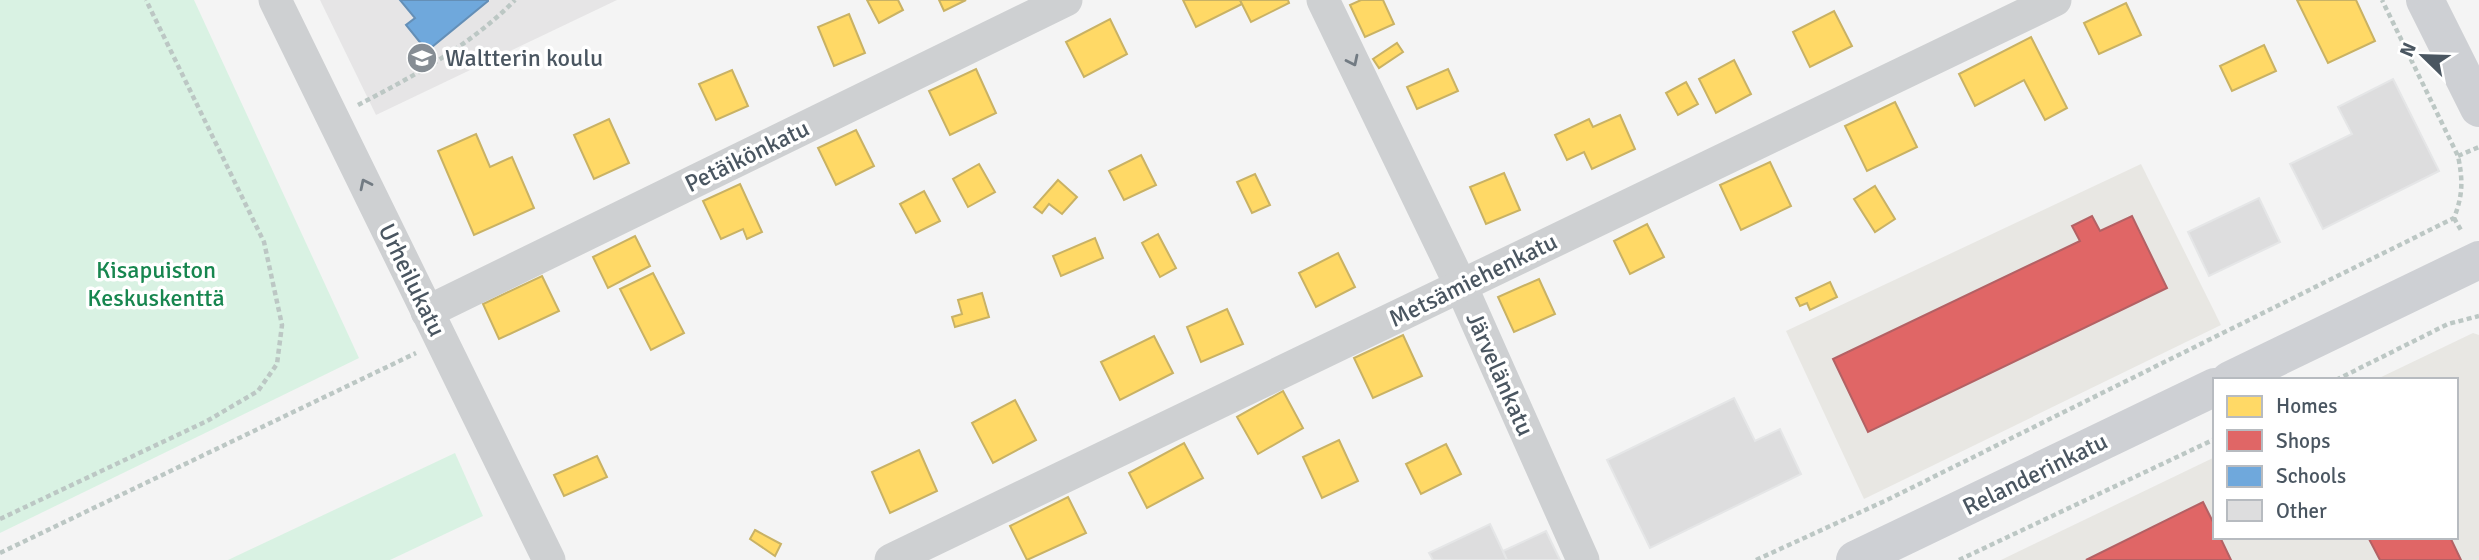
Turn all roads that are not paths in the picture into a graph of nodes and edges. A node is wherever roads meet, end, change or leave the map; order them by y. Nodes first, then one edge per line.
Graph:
1 (275, 0) edge
2 (1066, 0) edge
3 (1323, 0) edge
4 (2055, 0) edge
5 (2426, 0) edge
6 (2479, 108) edge
7 (2479, 260) edge
8 (1461, 286) junction
9 (427, 312) junction
10 (2234, 378) edge
11 (2213, 388) edge
12 (549, 560) edge
13 (891, 560) edge
14 (1583, 560) edge
15 (1855, 560) edge

9 -> 1 street, Urheilukatu
2 - 9 street, Petäikönkatu
3 -> 8 street, Järvelänkatu
4 - 8 street, Metsämiehenkatu
5 - 6 main road
7 - 10 main road
8 - 13 street, Metsämiehenkatu
8 - 14 street, Järvelänkatu
9 - 12 street, Urheilukatu
11 - 15 main road, Relanderinkatu

